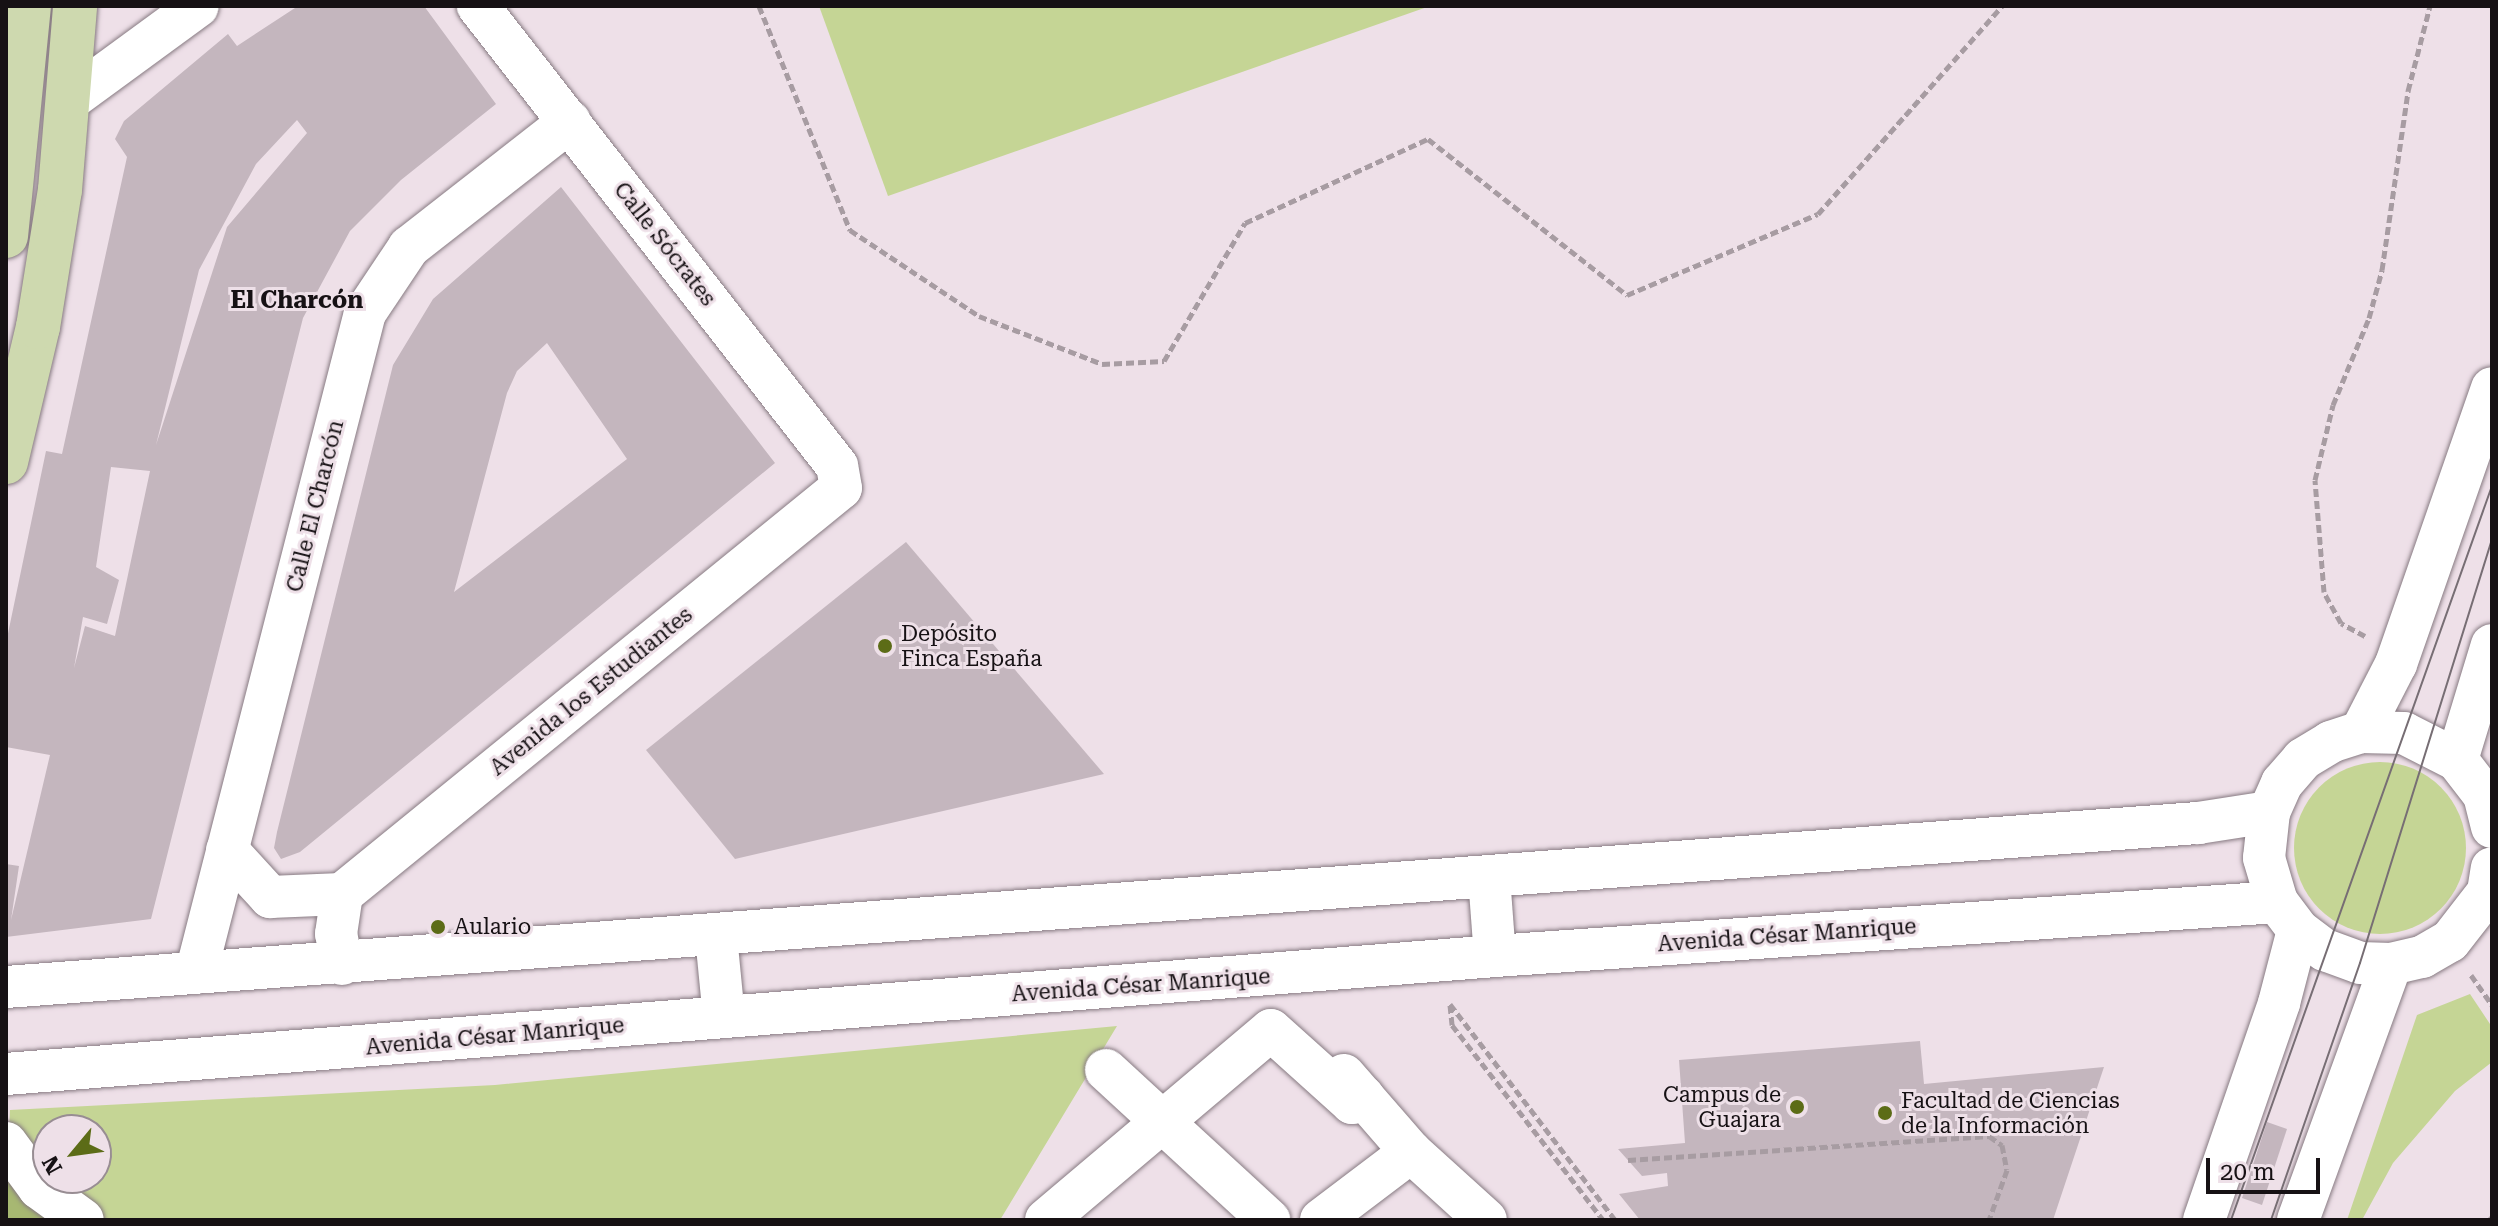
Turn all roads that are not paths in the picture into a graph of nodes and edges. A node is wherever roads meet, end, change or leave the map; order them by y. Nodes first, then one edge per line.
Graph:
1 (29, 6) edge
2 (75, 6) edge
3 (198, 6) edge
4 (478, 6) edge
5 (71, 99) junction
6 (570, 121) junction
7 (6, 236) edge
8 (2492, 388) edge
9 (6, 462) edge
10 (841, 488) joint
11 (2492, 645) edge
12 (2361, 732) junction
13 (2457, 760) junction
14 (2489, 805) edge
15 (2269, 812) junction
16 (227, 850) junction
17 (1489, 877) junction
18 (2491, 883) edge
19 (342, 894) junction
20 (2287, 916) junction
21 (716, 936) junction
22 (1495, 956) junction
23 (342, 964) junction
24 (2391, 964) junction
25 (196, 973) junction
26 (1266, 975) junction
27 (6, 987) edge
28 (724, 1017) junction
29 (1106, 1070) dead end
30 (6, 1074) edge
31 (1363, 1097) junction
32 (1160, 1121) junction
33 (6, 1143) edge
34 (1411, 1152) junction
35 (83, 1220) edge
36 (1046, 1220) edge
37 (1269, 1220) edge
38 (1321, 1220) edge
39 (1486, 1220) edge
40 (2204, 1220) edge
41 (2298, 1220) edge

1 - 7 main road
2 - 5 main road
3 - 5 street
4 - 6 street, Calle Sócrates
5 - 9 main road
6 - 10 street, Calle Sócrates
6 - 16 street, Calle El Charcón
8 - 12 street
10 - 19 street, Avenida los Estudiantes
11 - 13 street
12 - 13 street
12 - 15 street
13 - 14 street
15 - 17 street
15 - 20 street
16 - 19 street
16 - 25 street, Calle El Charcón
17 - 21 street
17 - 22 street
18 - 24 street
19 - 23 street
20 - 22 street, Avenida César Manrique
20 - 24 street
20 - 40 street
21 - 23 street
21 - 28 street
22 - 26 street, Avenida César Manrique
23 - 25 street
24 - 41 street
25 - 27 street
26 - 28 street, Avenida César Manrique
26 - 31 street
28 - 30 street, Avenida César Manrique
29 - 32 street
31 - 32 street
31 - 34 street
32 - 36 street
32 - 37 street
33 - 35 street
34 - 38 street
34 - 39 street

